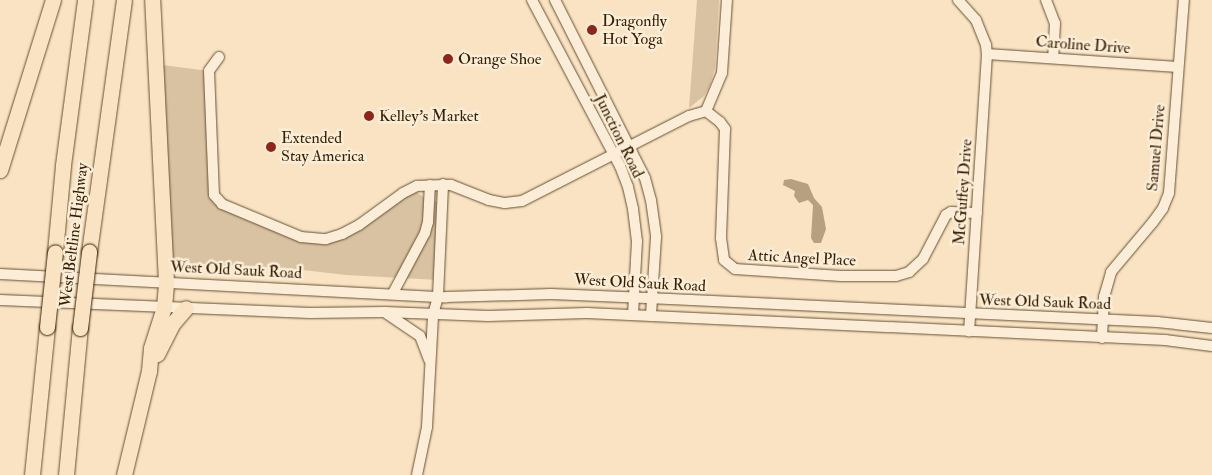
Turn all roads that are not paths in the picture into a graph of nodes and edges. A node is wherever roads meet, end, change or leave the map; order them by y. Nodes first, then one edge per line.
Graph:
1 (53, 0) edge
2 (85, 0) edge
3 (124, 0) edge
4 (152, 0) edge
5 (532, 0) edge
6 (555, 0) edge
7 (727, 0) edge
8 (958, 0) edge
9 (1046, 0) edge
10 (1184, 0) edge
11 (987, 54) junction
12 (219, 57) dead end
13 (1053, 58) junction
14 (1178, 66) junction
15 (706, 111) junction
16 (631, 146) junction
17 (614, 156) junction
18 (0, 170) edge
19 (443, 184) junction
20 (430, 185) junction
21 (977, 213) junction
22 (0, 274) edge
23 (166, 282) junction
24 (393, 293) junction
25 (438, 296) junction
26 (633, 297) junction
27 (653, 298) junction
28 (0, 300) edge
29 (164, 307) junction
30 (186, 308) junction
31 (385, 312) junction
32 (970, 314) junction
33 (433, 315) junction
34 (633, 315) junction
35 (651, 316) junction
36 (1102, 319) junction
37 (1212, 328) edge
38 (969, 331) junction
39 (1102, 338) junction
40 (1212, 346) edge
41 (430, 362) junction
42 (149, 371) junction
43 (32, 475) edge
44 (66, 475) edge
45 (124, 475) edge
46 (417, 475) edge

1 - 18 highway
2 - 43 highway, West Beltline Highway, bridge
3 - 44 highway, West Beltline Highway, bridge
4 - 23 highway
5 - 17 street, Junction Road
6 - 16 street, Junction Road
7 - 15 street
8 - 11 street
9 - 13 street
10 - 14 street, Samuel Drive
11 - 13 street, Caroline Drive
11 - 21 street, McGuffey Drive
12 - 20 street
13 - 14 street, Caroline Drive
14 - 36 street, Samuel Drive
15 - 16 street
15 - 21 street, Attic Angel Place
16 - 17 street
16 - 27 street, Junction Road
17 - 19 street
17 - 26 street, Junction Road
19 - 20 street
19 - 25 street
20 - 24 street
21 - 32 street, McGuffey Drive
22 - 23 street, West Old Sauk Road
23 - 24 street, West Old Sauk Road
23 - 29 highway
24 - 25 street, West Old Sauk Road
25 - 26 street, West Old Sauk Road
25 - 33 street
26 - 27 street, West Old Sauk Road
26 - 34 street, Junction Road
27 - 32 street, West Old Sauk Road
27 - 35 street, Junction Road
28 - 29 street, West Old Sauk Road
29 - 30 street, West Old Sauk Road
29 - 42 highway
30 - 31 street, West Old Sauk Road
30 - 42 highway
31 - 33 street, West Old Sauk Road
31 - 41 street
32 - 36 street, West Old Sauk Road
32 - 38 street, McGuffey Drive
33 - 34 street, West Old Sauk Road
33 - 41 street
34 - 35 street, West Old Sauk Road
35 - 38 street, West Old Sauk Road
36 - 37 street, West Old Sauk Road
36 - 39 street, Samuel Drive
38 - 39 street, West Old Sauk Road
39 - 40 street, West Old Sauk Road
41 - 46 street
42 - 45 highway

